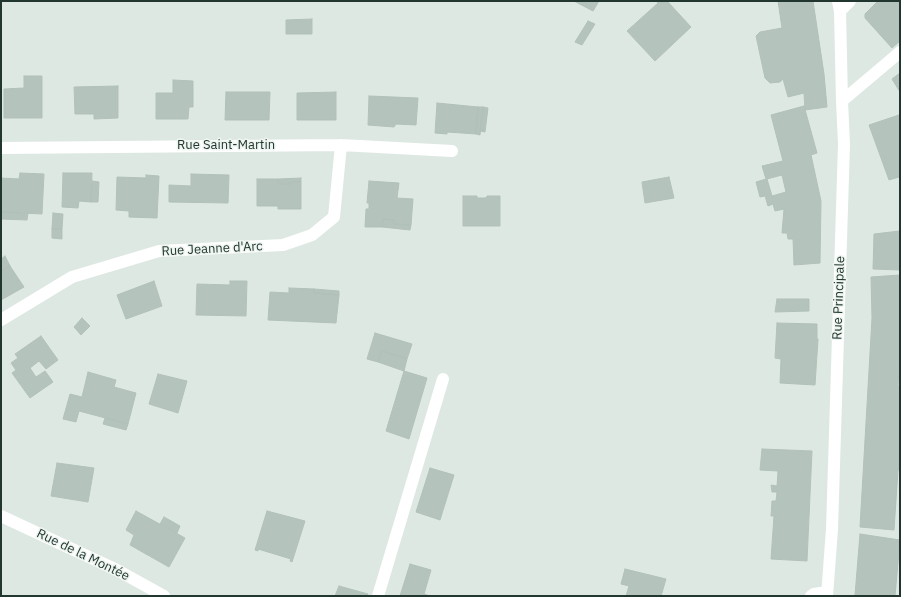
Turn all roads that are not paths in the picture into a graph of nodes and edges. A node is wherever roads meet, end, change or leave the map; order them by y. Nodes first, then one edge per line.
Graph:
1 (850, 1) edge
2 (839, 6) edge
3 (900, 52) edge
4 (842, 101) junction
5 (341, 144) junction
6 (1, 148) edge
7 (452, 151) dead end
8 (1, 320) edge
9 (443, 379) dead end
10 (1, 516) edge
11 (827, 594) edge
12 (164, 596) edge
13 (378, 596) edge
14 (811, 596) edge

1 - 2 street
2 - 4 street, Rue Principale
3 - 4 street
4 - 11 street, Rue Principale
5 - 6 street, Rue Saint-Martin
5 - 7 street, Rue Saint-Martin
5 - 8 street, Rue Jeanne d'Arc
9 - 13 street
10 - 12 street, Rue de la Montée
11 - 14 street

